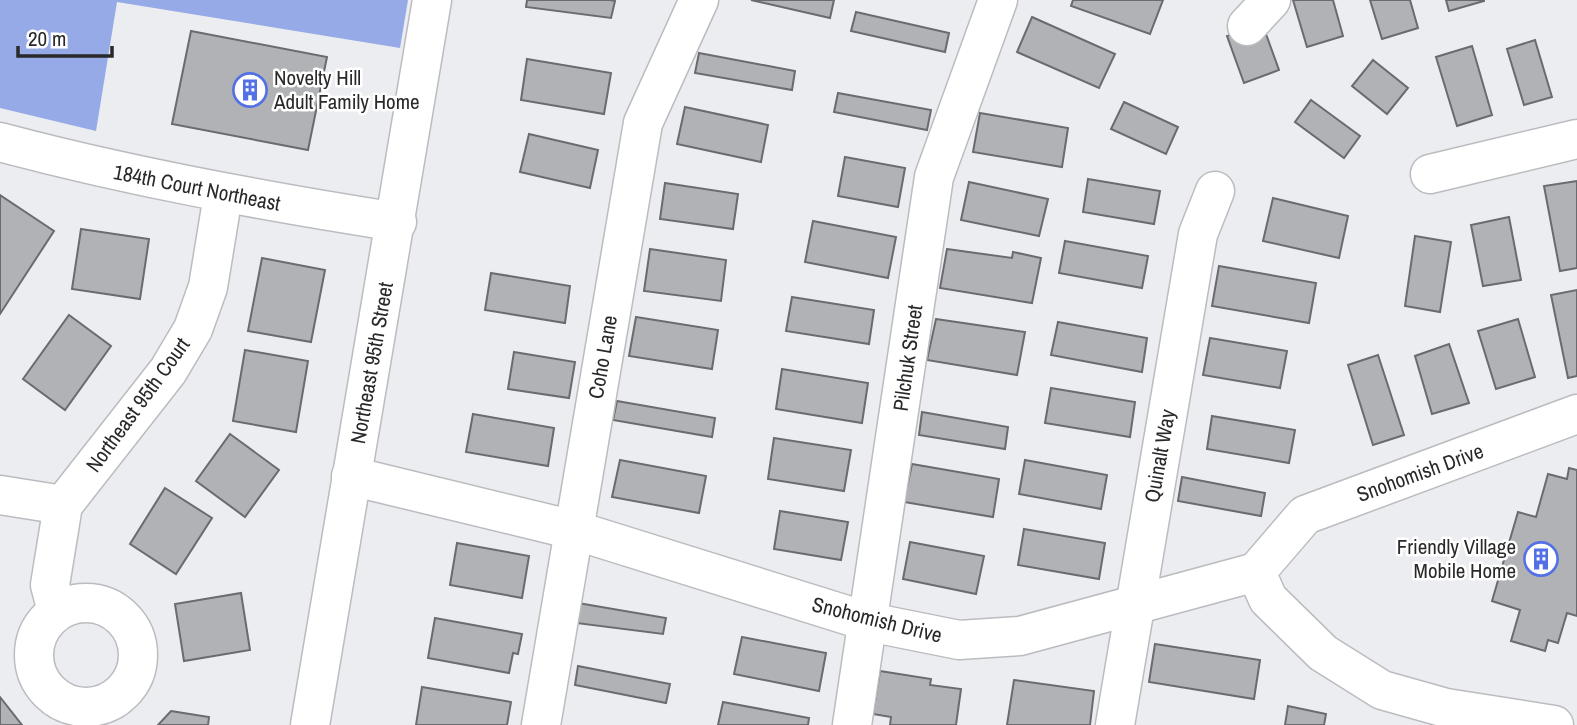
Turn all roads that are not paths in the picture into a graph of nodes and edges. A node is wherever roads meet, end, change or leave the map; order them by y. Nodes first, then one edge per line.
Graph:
1 (432, 0) edge
2 (699, 0) edge
3 (998, 0) edge
4 (1577, 139) edge
5 (0, 142) edge
6 (1430, 174) dead end
7 (1215, 191) dead end
8 (223, 195) junction
9 (397, 222) junction
10 (1577, 415) edge
11 (351, 476) junction
12 (0, 495) edge
13 (64, 505) junction
14 (574, 530) junction
15 (1256, 572) junction
16 (1135, 603) junction
17 (57, 611) dead end
18 (869, 622) junction
19 (310, 725) edge
20 (541, 725) edge
21 (852, 725) edge
22 (1115, 725) edge
23 (1554, 725) edge

1 - 9 street, Northeast 95th Street
2 - 14 street, Coho Lane
3 - 18 street, Pilchuk Street
4 - 6 street
5 - 8 street, 184th Court Northeast
7 - 16 street, Quinalt Way
8 - 9 street, 184th Court Northeast
8 - 13 street, Northeast 95th Court
9 - 11 street, Northeast 95th Street
10 - 15 street, Snohomish Drive
11 - 14 street, Snohomish Drive
11 - 19 street, Northeast 95th Street
12 - 13 street
13 - 17 street, Northeast 95th Court
14 - 18 street, Snohomish Drive
14 - 20 street, Coho Lane
15 - 16 street, Snohomish Drive
15 - 23 street
16 - 18 street, Snohomish Drive
16 - 22 street, Quinalt Way
18 - 21 street, Pilchuk Street

